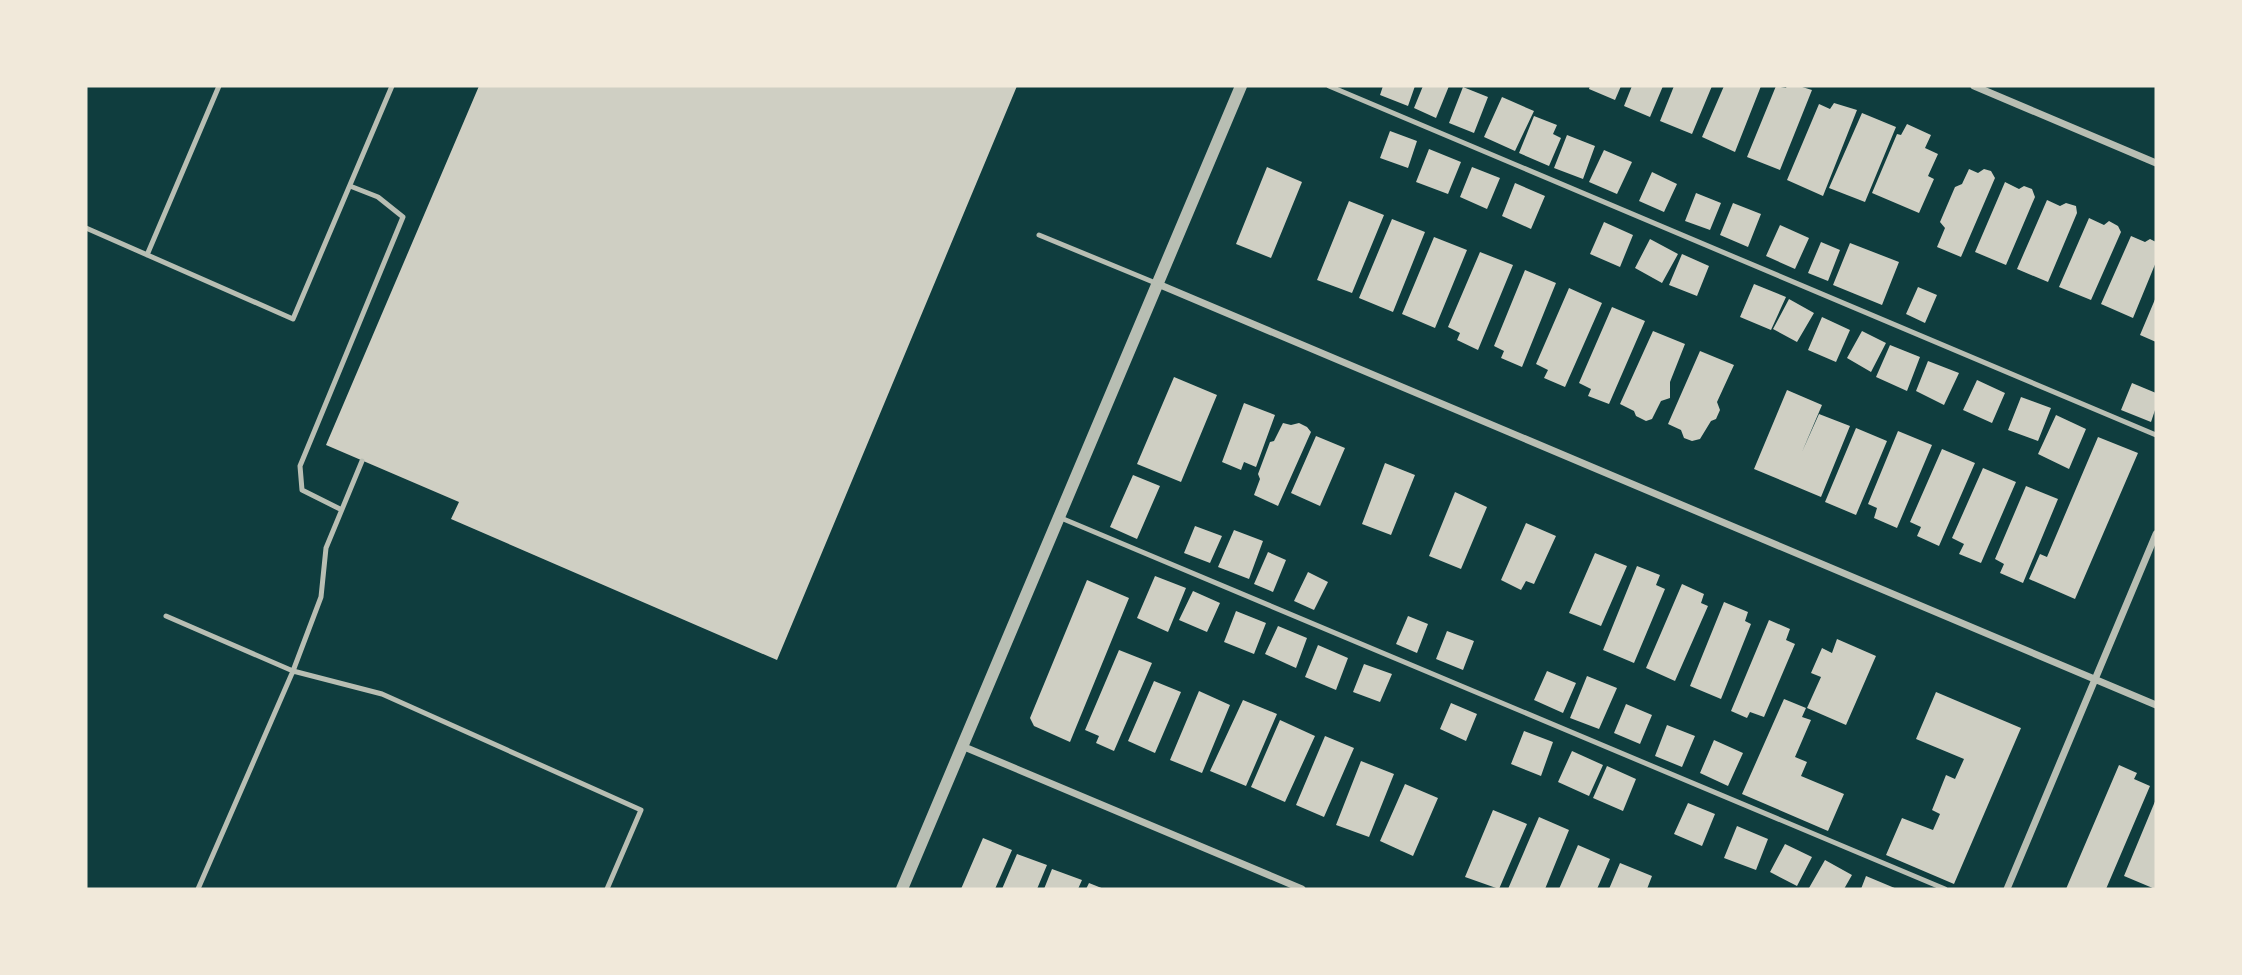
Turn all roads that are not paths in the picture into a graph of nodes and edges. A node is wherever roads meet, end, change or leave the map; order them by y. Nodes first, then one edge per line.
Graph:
1 (219, 86) edge
2 (392, 86) edge
3 (1241, 86) edge
4 (1329, 86) edge
5 (1974, 86) edge
6 (2156, 163) edge
7 (349, 186) junction
8 (86, 228) edge
9 (1039, 235) dead end
10 (147, 255) junction
11 (1158, 284) junction
12 (2156, 435) edge
13 (362, 461) dead end
14 (340, 509) junction
15 (1059, 517) junction
16 (2156, 534) edge
17 (166, 616) dead end
18 (293, 671) junction
19 (2095, 679) junction
20 (2156, 705) edge
21 (962, 746) junction
22 (198, 889) edge
23 (607, 889) edge
24 (902, 889) edge
25 (1302, 889) edge
26 (1945, 889) edge
27 (2007, 889) edge

1 - 10 lane
2 - 7 lane
3 - 11 street
4 - 12 lane
5 - 6 street
7 - 10 lane
7 - 14 lane
8 - 10 lane
9 - 11 lane
11 - 15 street
11 - 19 street
13 - 14 lane
14 - 18 lane
15 - 21 street
15 - 26 lane
16 - 19 street
17 - 18 lane
18 - 22 lane
18 - 23 lane
19 - 20 street
19 - 27 street
21 - 24 street
21 - 25 street

